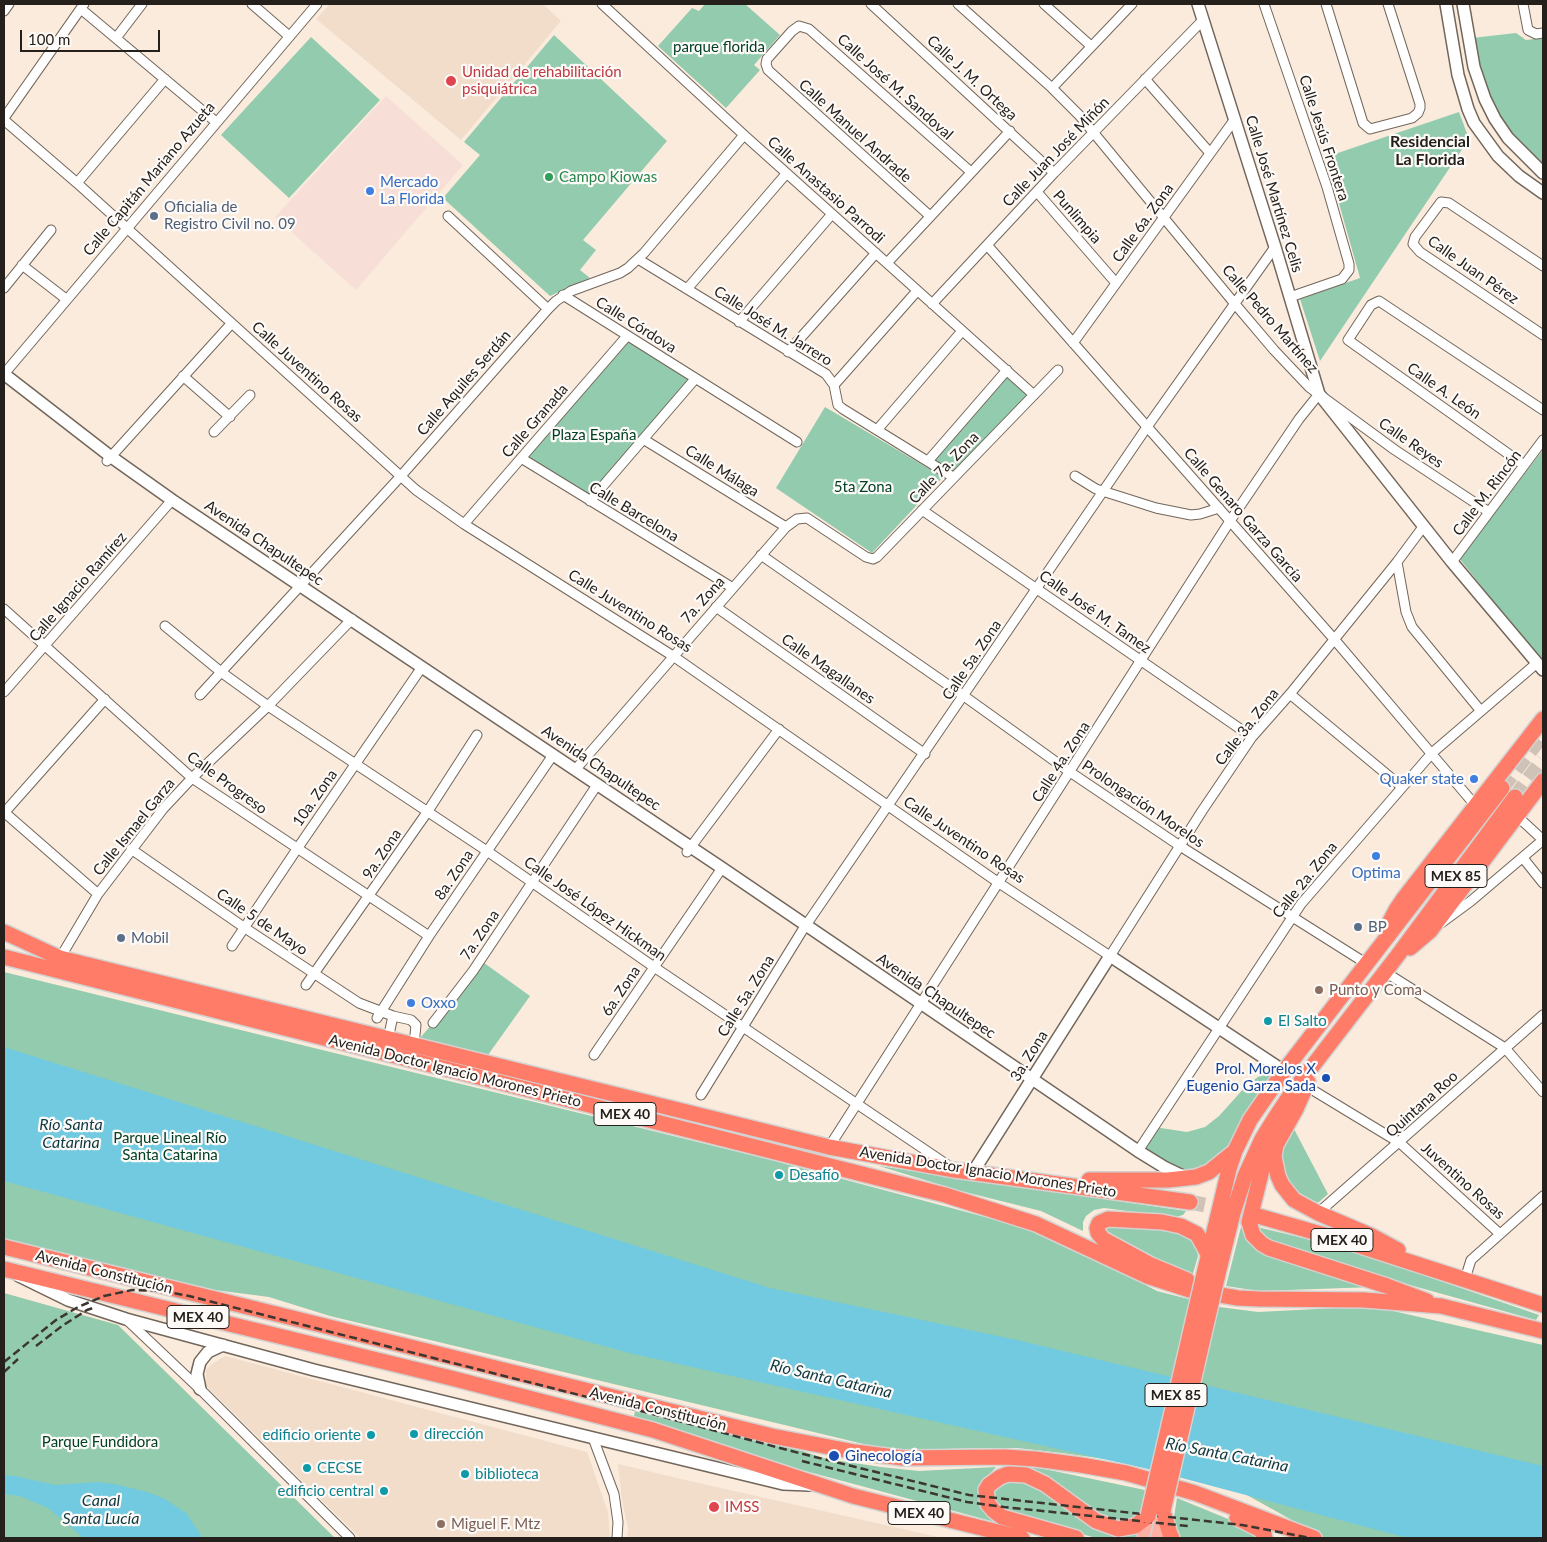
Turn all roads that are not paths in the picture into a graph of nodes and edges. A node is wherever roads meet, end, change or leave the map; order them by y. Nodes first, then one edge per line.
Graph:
1 (9, 4) edge
2 (142, 4) edge
3 (252, 4) edge
4 (317, 4) edge
5 (602, 4) edge
6 (872, 4) edge
7 (958, 4) edge
8 (1044, 4) edge
9 (1132, 4) edge
10 (1198, 4) edge
11 (1264, 4) edge
12 (1326, 4) edge
13 (1388, 4) edge
14 (1446, 4) edge
15 (1463, 4) edge
16 (1524, 4) edge
17 (83, 6) edge
18 (4, 11) edge
19 (1203, 20) junction
20 (799, 26) joint
21 (1543, 33) edge
22 (289, 36) junction
23 (116, 38) junction
24 (1091, 46) junction
25 (166, 79) junction
26 (1146, 79) junction
27 (1052, 88) junction
28 (4, 119) edge
29 (1235, 119) junction
30 (216, 122) junction
31 (1010, 131) junction
32 (1094, 132) junction
33 (744, 135) junction
34 (1210, 153) junction
35 (971, 172) junction
36 (1054, 173) junction
37 (1543, 173) edge
38 (786, 174) junction
39 (77, 183) junction
40 (1037, 192) junction
41 (1543, 193) edge
42 (832, 214) junction
43 (448, 216) dead end
44 (930, 216) junction
45 (1164, 218) junction
46 (126, 228) junction
47 (51, 230) dead end
48 (987, 245) junction
49 (1276, 248) junction
50 (876, 253) junction
51 (638, 260) junction
52 (887, 263) junction
53 (22, 266) junction
54 (1543, 266) edge
55 (1116, 283) junction
56 (4, 288) edge
57 (687, 289) junction
58 (918, 291) junction
59 (563, 295) junction
60 (1290, 297) junction
61 (66, 298) junction
62 (932, 304) junction
63 (1234, 304) junction
64 (548, 308) junction
65 (739, 322) junction
66 (231, 324) junction
67 (962, 331) junction
68 (1543, 335) edge
69 (627, 336) junction
70 (1073, 343) junction
71 (788, 352) junction
72 (1007, 370) junction
73 (1058, 370) dead end
74 (4, 374) edge
75 (183, 376) junction
76 (695, 379) junction
77 (4, 383) edge
78 (834, 385) junction
79 (1319, 394) junction
80 (250, 395) dead end
81 (1034, 395) junction
82 (1543, 410) edge
83 (230, 417) junction
84 (1147, 427) junction
85 (877, 430) junction
86 (214, 432) dead end
87 (643, 439) junction
88 (1543, 440) edge
89 (797, 442) dead end
90 (109, 458) junction
91 (521, 458) junction
92 (928, 461) junction
93 (1524, 465) junction
94 (1075, 476) dead end
95 (400, 477) junction
96 (953, 477) junction
97 (1103, 492) junction
98 (590, 500) junction
99 (170, 502) junction
100 (1218, 508) junction
101 (922, 510) junction
102 (1489, 512) junction
103 (1230, 521) junction
104 (464, 524) junction
105 (786, 527) junction
106 (1423, 527) junction
107 (762, 555) junction
108 (1397, 562) junction
109 (1452, 562) junction
110 (300, 588) junction
111 (733, 588) junction
112 (1038, 588) junction
113 (716, 607) junction
114 (4, 609) edge
115 (350, 622) junction
116 (165, 626) dead end
117 (1334, 639) junction
118 (45, 645) junction
119 (673, 656) junction
120 (1142, 660) junction
121 (1541, 668) edge
122 (420, 669) junction
123 (221, 672) junction
124 (1543, 676) edge
125 (4, 692) edge
126 (1290, 694) junction
127 (200, 695) dead end
128 (964, 696) junction
129 (105, 699) junction
130 (268, 706) junction
131 (1480, 710) junction
132 (1543, 719) edge
133 (779, 729) junction
134 (477, 735) dead end
135 (1252, 737) junction
136 (1526, 739) junction
137 (1543, 740) edge
138 (1432, 753) junction
139 (925, 754) junction
140 (551, 757) junction
141 (356, 763) junction
142 (575, 770) junction
143 (1070, 772) junction
144 (192, 778) junction
145 (1543, 781) edge
146 (596, 787) junction
147 (1402, 787) junction
148 (1502, 788) tunnel mouth
149 (1515, 797) tunnel mouth
150 (1475, 805) junction
151 (889, 806) junction
152 (428, 811) junction
153 (4, 812) edge
154 (1517, 816) junction
155 (1543, 840) edge
156 (1180, 846) junction
157 (297, 848) junction
158 (131, 849) junction
159 (688, 849) junction
160 (487, 850) junction
161 (1523, 858) junction
162 (720, 871) junction
163 (532, 882) junction
164 (1000, 883) junction
165 (1543, 883) edge
166 (98, 894) junction
167 (370, 897) junction
168 (1291, 917) junction
169 (245, 928) junction
170 (804, 928) junction
171 (1430, 930) junction
172 (4, 932) edge
173 (429, 936) junction
174 (1383, 944) junction
175 (232, 946) dead end
176 (4, 949) edge
177 (37, 949) junction
178 (1398, 955) junction
179 (1110, 956) junction
180 (4, 957) edge
181 (60, 958) junction
182 (1367, 964) junction
183 (654, 967) junction
184 (1385, 972) junction
185 (314, 974) junction
186 (306, 985) dead end
187 (919, 1006) junction
188 (379, 1015) junction
189 (1543, 1015) edge
190 (393, 1016) junction
191 (433, 1024) dead end
192 (743, 1026) junction
193 (1219, 1029) junction
194 (388, 1039) junction
195 (414, 1045) junction
196 (1505, 1048) junction
197 (594, 1055) dead end
198 (1310, 1068) junction
199 (1284, 1071) junction
200 (1030, 1082) junction
201 (1306, 1086) junction
202 (1543, 1092) edge
203 (701, 1095) dead end
204 (857, 1103) junction
205 (1277, 1142) junction
206 (1400, 1143) junction
207 (829, 1147) junction
208 (1138, 1151) junction
209 (1235, 1151) junction
210 (954, 1170) junction
211 (973, 1172) junction
212 (1187, 1178) junction
213 (1040, 1180) junction
214 (1543, 1196) edge
215 (1190, 1202) tunnel mouth
216 (1318, 1213) junction
217 (1258, 1216) tunnel mouth
218 (1500, 1234) junction
219 (4, 1247) edge
220 (1208, 1254) junction
221 (5, 1266) edge
222 (1425, 1266) junction
223 (1210, 1276) junction
224 (1465, 1279) junction
225 (1238, 1298) junction
226 (1543, 1305) edge
227 (1441, 1306) junction
228 (126, 1318) junction
229 (1543, 1331) edge
230 (223, 1345) junction
231 (390, 1364) junction
232 (537, 1380) junction
233 (200, 1389) junction
234 (593, 1438) junction
235 (817, 1485) junction
236 (1195, 1493) junction
237 (1156, 1514) junction
238 (350, 1538) edge
239 (617, 1538) edge
240 (1022, 1538) edge
241 (1076, 1538) edge
242 (1143, 1538) edge
243 (1157, 1538) edge
244 (1172, 1538) edge
245 (1265, 1538) edge
246 (1314, 1538) edge

1 - 18 street
2 - 23 street
3 - 22 street
4 - 22 street, Calle Capitán Mariano Azueta
5 - 33 street, Calle Anastasio Parrodi
6 - 31 street, Calle J. M. Ortega
7 - 27 street, Calle Pedro Martínez
8 - 24 street
9 - 24 street
10 - 19 main road, Calle José Martínez Celis
11 - 60 street, Calle Jesús Frontera
12 - 13 street
14 - 41 main road
15 - 37 main road
16 - 21 street
17 - 23 street
17 - 28 street
19 - 26 street, Calle Juan José Miñón
19 - 29 main road, Calle José Martínez Celis
20 - 35 street, Calle José M. Sandoval
20 - 44 street, Calle Manuel Andrade
22 - 30 street, Calle Capitán Mariano Azueta
23 - 25 street
24 - 27 street
25 - 30 street
25 - 39 street
26 - 32 street, Calle Juan José Miñón
26 - 34 street
27 - 32 street, Calle Pedro Martínez
28 - 39 street, Calle Juventino Rosas
29 - 34 street, Calle 6a. Zona
29 - 49 main road, Calle José Martínez Celis
30 - 46 street, Calle Capitán Mariano Azueta
31 - 35 street
31 - 36 street, Calle J. M. Ortega
32 - 36 street, Calle Juan José Miñón
32 - 45 street, Calle Pedro Martínez
33 - 38 street, Calle Anastasio Parrodi
33 - 51 street, Calle Aquiles Serdán
34 - 45 street, Calle 6a. Zona
35 - 44 street
36 - 40 street, Calle Juan José Miñón
38 - 42 street, Calle Anastasio Parrodi
38 - 57 street
39 - 46 street, Calle Juventino Rosas
40 - 48 street, Calle Juan José Miñón
40 - 55 street, Punlimpia
42 - 50 street, Calle Anastasio Parrodi
42 - 65 street
43 - 64 street
44 - 52 street
45 - 55 street, Calle 6a. Zona
45 - 63 street, Calle Pedro Martínez
46 - 61 street, Calle Capitán Mariano Azueta
46 - 66 street, Calle Juventino Rosas
47 - 53 street
48 - 62 street, Calle Juan José Miñón
48 - 70 street, Calle Genaro Garza García
49 - 60 main road, Calle José Martínez Celis
49 - 63 street, Calle 5a. Zona
50 - 52 street, Calle Anastasio Parrodi
50 - 71 street
51 - 57 street, Calle José M. Jarrero
51 - 59 street, Calle Aquiles Serdán
52 - 58 street, Calle Anastasio Parrodi
53 - 56 street
53 - 61 street
54 - 68 street, Calle Juan Pérez
55 - 70 street, Calle 6a. Zona
57 - 65 street, Calle José M. Jarrero
58 - 62 street, Calle Anastasio Parrodi
58 - 78 street
59 - 64 street, Calle Aquiles Serdán
59 - 69 street, Calle Córdova
60 - 79 main road, Calle José Martínez Celis
61 - 74 street, Calle Capitán Mariano Azueta
62 - 67 street, Calle Anastasio Parrodi
63 - 79 street, Calle Pedro Martínez
63 - 84 street, Calle 5a. Zona
64 - 95 street, Calle Aquiles Serdán
65 - 71 street, Calle José M. Jarrero
66 - 75 street
66 - 95 street, Calle Juventino Rosas
67 - 72 street, Calle Anastasio Parrodi
67 - 85 street
69 - 76 street, Calle Córdova
69 - 91 street, Calle Granada
70 - 84 street, Calle Genaro Garza García
71 - 78 street, Calle José M. Jarrero
72 - 81 street, Calle Anastasio Parrodi
72 - 92 street
73 - 81 street, Calle 7a. Zona
74 - 90 main road, Avenida Chapultepec
75 - 83 street
75 - 90 street
76 - 87 street
76 - 89 street, Calle Córdova
77 - 90 main road
78 - 85 street, Calle José M. Jarrero
79 - 102 street, Calle Reyes
79 - 103 street, Calle 4a. Zona
79 - 106 main road, Calle Pedro Martínez
80 - 83 street
81 - 96 street, Calle 7a. Zona
82 - 93 street, Calle A. León
83 - 86 street
84 - 97 street, Calle 5a. Zona
84 - 100 street, Calle Genaro Garza García
85 - 92 street, Calle José M. Jarrero
87 - 98 street
87 - 105 street, Calle Málaga
88 - 93 street, Calle M. Rincón
90 - 99 main road, Avenida Chapultepec
91 - 98 street, Calle Barcelona
91 - 104 street, Calle Granada
92 - 96 street, Calle José M. Jarrero
93 - 102 street, Calle M. Rincón
94 - 97 street
95 - 104 street, Calle Juventino Rosas
95 - 110 street, Calle Aquiles Serdán
96 - 101 street, Calle 7a. Zona
97 - 100 street
97 - 112 street, Calle 5a. Zona
98 - 111 street, Calle Barcelona
99 - 110 main road, Avenida Chapultepec
99 - 118 street, Calle Ignacio Ramírez
100 - 103 street, Calle Genaro Garza García
101 - 105 street, Calle 7a. Zona
101 - 112 street, Calle José M. Tamez
102 - 109 street, Calle M. Rincón
103 - 117 street, Calle Genaro Garza García
103 - 120 street, Calle 4a. Zona
104 - 119 street, Calle Juventino Rosas
105 - 107 street, 7a. Zona
106 - 108 street, Calle 3a. Zona
106 - 109 main road, Calle Pedro Martínez
107 - 111 street, 7a. Zona
107 - 128 street, Prolongación Morelos
108 - 117 street, Calle 3a. Zona
108 - 131 street
109 - 121 main road, Calle Pedro Martínez
110 - 115 main road, Avenida Chapultepec
110 - 123 street, Calle Aquiles Serdán
111 - 113 street, 7a. Zona
112 - 120 street, Calle José M. Tamez
112 - 128 street, Calle 5a. Zona
113 - 119 street, 7a. Zona
113 - 139 street, Calle Magallanes
114 - 118 street, Calle Progreso
115 - 122 main road, Avenida Chapultepec
115 - 130 street, Calle Ismael Garza
116 - 123 street, Calle José López Hickman
117 - 126 street, Calle 3a. Zona
117 - 138 street, Calle Genaro Garza García
118 - 125 street, Calle Ignacio Ramírez
118 - 129 street, Calle Progreso
119 - 133 street, Calle Juventino Rosas
119 - 142 street, 7a. Zona
120 - 135 street, Calle José M. Tamez
120 - 143 street, Calle 4a. Zona
121 - 124 main road
121 - 131 street, Calle 2a. Zona
122 - 140 main road, Avenida Chapultepec
122 - 141 street, 10a. Zona
123 - 127 street, Calle Aquiles Serdán
123 - 130 street, Calle José López Hickman
126 - 135 street, Calle 3a. Zona
126 - 147 street
128 - 139 street, Calle 5a. Zona
128 - 143 street, Prolongación Morelos
129 - 144 street, Calle Progreso
129 - 153 street
130 - 141 street, Calle José López Hickman
130 - 144 street, Calle Ismael Garza
131 - 138 street, Calle 2a. Zona
132 - 136 highway
133 - 151 street, Calle Juventino Rosas
133 - 159 street
134 - 152 street, 9a. Zona
135 - 156 street, Calle 3a. Zona
136 - 137 highway
136 - 150 highway
138 - 147 street, Calle 2a. Zona
138 - 150 street, Calle Genaro Garza García
139 - 151 street, Calle 5a. Zona
140 - 142 main road, Avenida Chapultepec
140 - 146 main road
140 - 160 street, 8a. Zona
141 - 152 street, Calle José López Hickman
141 - 157 street, 10a. Zona
142 - 146 main road, Avenida Chapultepec
143 - 156 street, Prolongación Morelos
143 - 164 street, Calle 4a. Zona
144 - 157 street, Calle Progreso
144 - 158 street, Calle Ismael Garza
145 - 154 highway
146 - 159 main road, Avenida Chapultepec
146 - 163 street, 7a. Zona
147 - 168 street, Calle 2a. Zona
148 - 174 highway, MEX 85
149 - 178 highway, MEX 85
150 - 174 highway
151 - 164 street, Calle Juventino Rosas
151 - 170 street, Calle 5a. Zona
152 - 160 street, Calle José López Hickman
152 - 167 street, 9a. Zona
153 - 166 street
154 - 155 street
154 - 171 highway
155 - 161 street
156 - 168 street, Prolongación Morelos
156 - 179 street, Calle 3a. Zona
157 - 167 street, Calle Progreso
157 - 169 street, 10a. Zona
158 - 166 street, Calle Ismael Garza
158 - 169 street, Calle 5 de Mayo
159 - 162 main road, Avenida Chapultepec
160 - 163 street, Calle José López Hickman
160 - 173 street, 8a. Zona
161 - 165 street
161 - 171 street
162 - 170 main road, Avenida Chapultepec
162 - 183 street, 6a. Zona
163 - 183 street, Calle José López Hickman
163 - 191 street, 7a. Zona
164 - 179 street, Calle Juventino Rosas
164 - 187 street, Calle 4a. Zona
166 - 181 street, Calle Ismael Garza
167 - 173 street, Calle Progreso
167 - 185 street, 9a. Zona
168 - 182 street, Prolongación Morelos
168 - 193 street, Calle 2a. Zona
169 - 175 street, 10a. Zona
169 - 185 street, Calle 5 de Mayo
170 - 187 main road, Avenida Chapultepec
170 - 192 street, Calle 5a. Zona
171 - 178 highway
172 - 177 highway, Avenida Doctor Ignacio Morones Prieto / MEX 40
173 - 188 street, 8a. Zona
174 - 182 highway, MEX 85
176 - 177 highway
177 - 181 highway, Avenida Doctor Ignacio Morones Prieto / MEX 40
178 - 184 highway, MEX 85
179 - 193 main road, Calle Juventino Rosas
179 - 200 main road, 3a. Zona
180 - 225 highway, Avenida Doctor Ignacio Morones Prieto / MEX 40
181 - 194 highway, Avenida Doctor Ignacio Morones Prieto / MEX 40
182 - 199 highway, MEX 85
183 - 192 street, Calle José López Hickman
183 - 197 street, 6a. Zona
184 - 196 street
184 - 198 highway, MEX 85
185 - 186 street, 9a. Zona
185 - 188 street, Calle 5 de Mayo
187 - 200 main road, Avenida Chapultepec
187 - 204 street, Calle 4a. Zona
188 - 190 street, Calle 5 de Mayo
189 - 196 street, Quintana Roo
190 - 194 street
190 - 195 street, Calle 5 de Mayo
192 - 203 street, Calle 5a. Zona
192 - 204 street, Calle José López Hickman
193 - 199 main road, Calle Juventino Rosas
193 - 208 street, Calle 2a. Zona
194 - 195 highway, Avenida Doctor Ignacio Morones Prieto / MEX 40
195 - 207 highway, Avenida Doctor Ignacio Morones Prieto / MEX 40
196 - 202 street
196 - 206 street, Quintana Roo
198 - 201 highway
198 - 223 highway, MEX 85
199 - 209 highway, MEX 85
200 - 208 main road, Avenida Chapultepec
200 - 211 main road, 3a. Zona
201 - 205 highway
201 - 206 street, Juventino Rosas
204 - 207 street, Calle 4a. Zona
204 - 210 street, Calle José López Hickman
205 - 216 highway
205 - 227 highway
206 - 216 street, Quintana Roo
206 - 218 street, Juventino Rosas
207 - 210 highway, Avenida Doctor Ignacio Morones Prieto / MEX 40
208 - 212 main road, Avenida Chapultepec
209 - 212 highway
209 - 220 highway, MEX 85
210 - 211 highway, Avenida Doctor Ignacio Morones Prieto / MEX 40
211 - 213 highway, Avenida Doctor Ignacio Morones Prieto / MEX 40
212 - 213 highway
213 - 215 highway, Avenida Doctor Ignacio Morones Prieto / MEX 40
214 - 218 street
216 - 222 highway
217 - 222 highway, MEX 40
218 - 224 street
219 - 232 highway, Avenida Constitución / MEX 40
220 - 223 highway, MEX 85
220 - 225 highway
221 - 228 main road
221 - 231 highway, Avenida Constitución / MEX 40
222 - 224 highway, MEX 40
223 - 237 highway, MEX 85, bridge
224 - 226 highway, MEX 40
225 - 227 highway, Avenida Doctor Ignacio Morones Prieto / MEX 40
227 - 229 highway, Avenida Doctor Ignacio Morones Prieto / MEX 40
228 - 230 main road
228 - 233 street
230 - 233 main road
230 - 234 main road
231 - 232 highway
231 - 235 highway, Avenida Constitución / MEX 40
232 - 236 highway, Avenida Constitución / MEX 40
233 - 238 street
234 - 235 main road
234 - 239 street
235 - 240 highway, Avenida Constitución / MEX 40
236 - 245 highway
236 - 246 highway, Avenida Constitución / MEX 40
237 - 241 highway
237 - 242 main road, MEX 85
237 - 243 main road, MEX 85
237 - 244 highway

